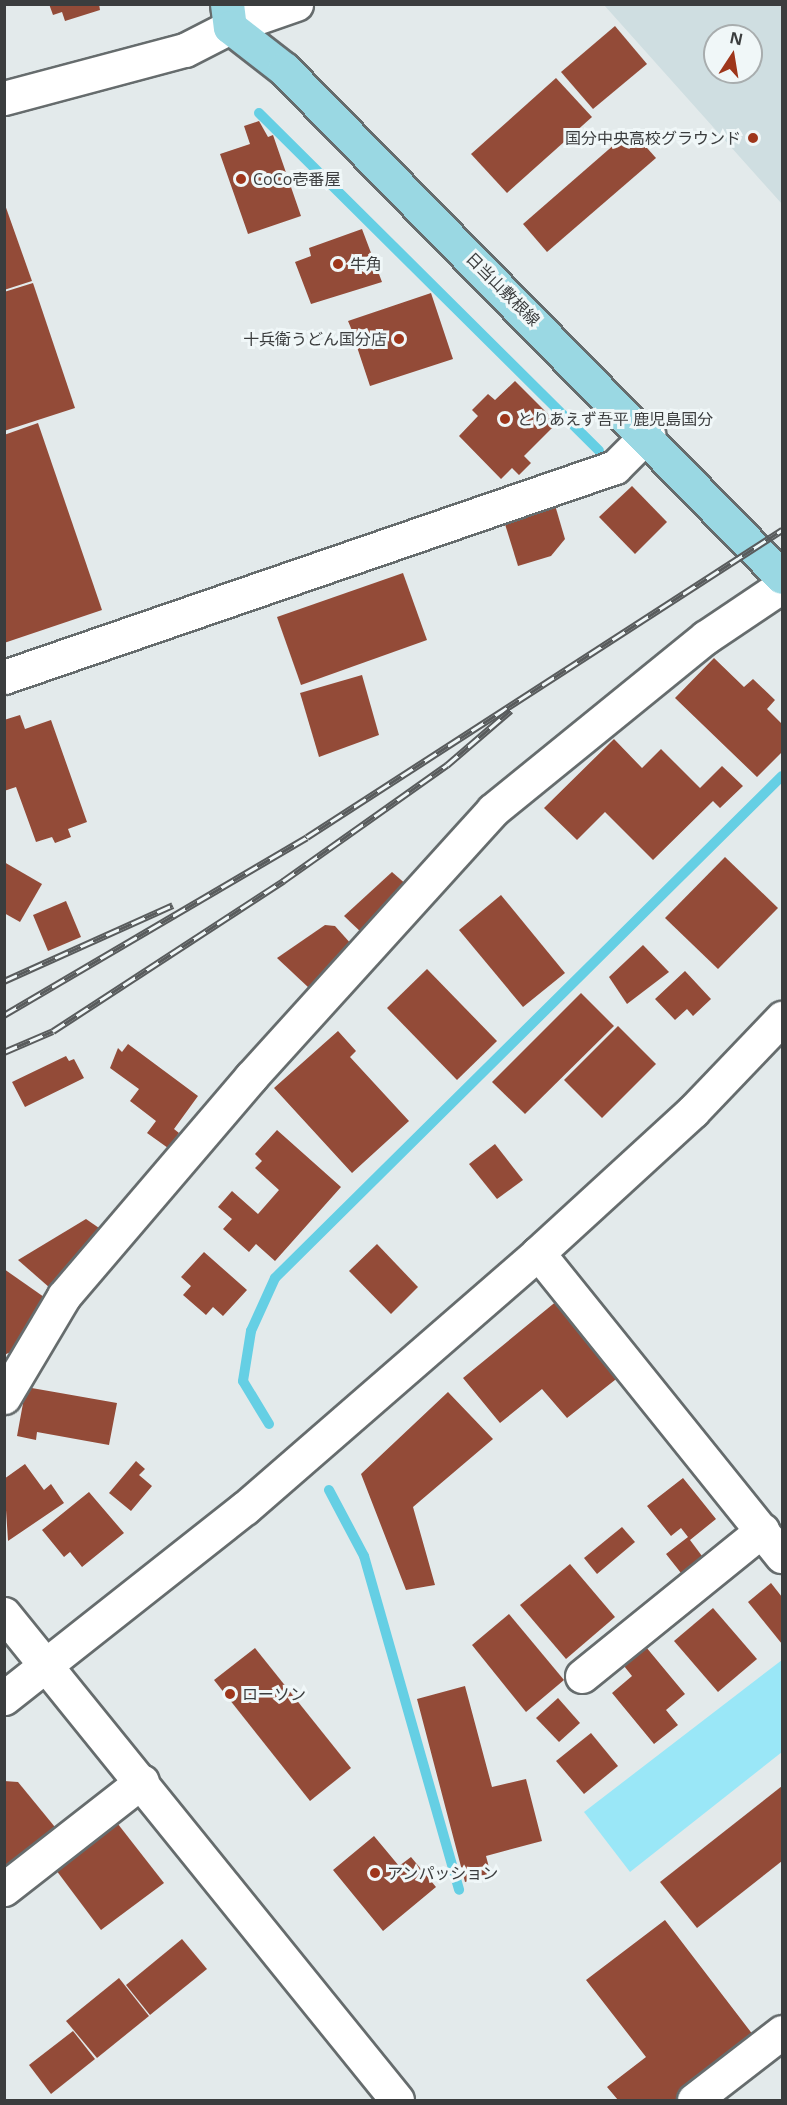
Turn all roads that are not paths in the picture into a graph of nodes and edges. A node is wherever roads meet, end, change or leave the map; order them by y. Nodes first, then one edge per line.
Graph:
1 (296, 4) edge
2 (223, 12) edge
3 (4, 98) edge
4 (648, 434) junction
5 (783, 577) edge
6 (783, 586) edge
7 (4, 677) edge
8 (783, 1018) edge
9 (537, 1253) junction
10 (4, 1397) edge
11 (762, 1530) junction
12 (783, 1556) edge
13 (4, 1614) edge
14 (48, 1665) junction
15 (582, 1676) dead end
16 (4, 1698) edge
17 (142, 1781) junction
18 (4, 1889) edge
19 (783, 2032) edge
20 (397, 2100) edge
21 (694, 2100) edge

1 - 2 street
2 - 3 street
2 - 4 main road, 日当山敷根線
4 - 5 main road, 日当山敷根線
4 - 7 street
6 - 10 street
8 - 9 street
9 - 11 street
9 - 14 street
11 - 12 street
11 - 15 street
13 - 14 street
14 - 16 street
14 - 17 street
17 - 18 street
17 - 20 street
19 - 21 street

